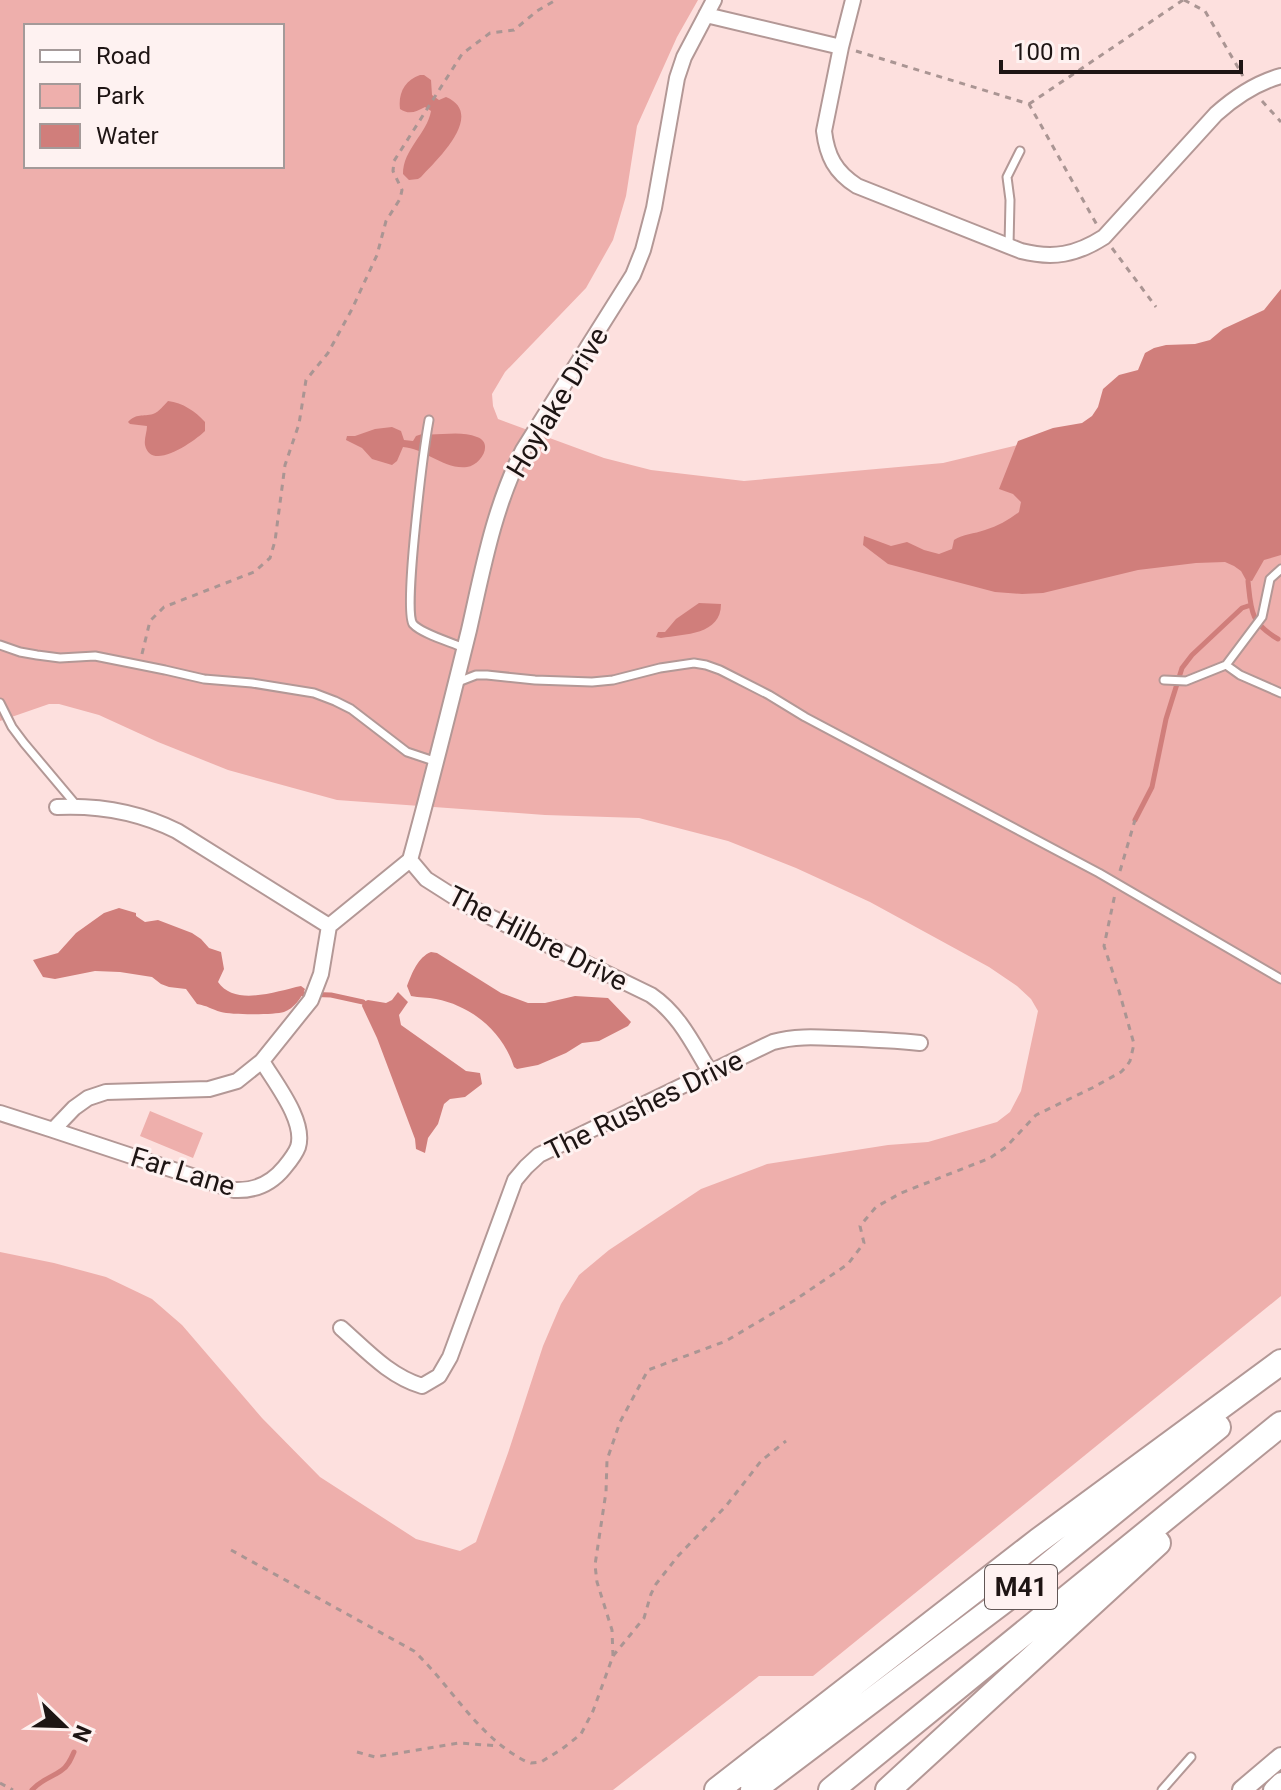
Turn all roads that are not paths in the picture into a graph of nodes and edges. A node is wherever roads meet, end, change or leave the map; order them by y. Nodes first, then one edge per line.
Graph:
1 (714, 0) edge
2 (853, 0) edge
3 (706, 15) junction
4 (841, 47) junction
5 (1281, 76) edge
6 (1020, 151) dead end
7 (1009, 246) junction
8 (429, 420) dead end
9 (1281, 569) edge
10 (0, 645) edge
11 (464, 648) junction
12 (1226, 665) junction
13 (1164, 680) dead end
14 (456, 683) junction
15 (1281, 693) edge
16 (0, 703) edge
17 (437, 762) junction
18 (77, 806) junction
19 (57, 807) dead end
20 (410, 860) junction
21 (329, 926) junction
22 (1281, 979) edge
23 (920, 1043) dead end
24 (262, 1061) junction
25 (710, 1072) junction
26 (0, 1113) edge
27 (53, 1130) junction
28 (341, 1328) dead end
29 (1281, 1362) edge
30 (1281, 1374) edge
31 (1281, 1424) edge
32 (1281, 1431) edge
33 (1191, 1757) dead end
34 (1281, 1757) edge
35 (1281, 1782) edge
36 (717, 1790) edge
37 (753, 1790) edge
38 (831, 1790) edge
39 (888, 1790) edge
40 (1162, 1790) edge
41 (1242, 1790) edge
42 (1273, 1790) edge

1 - 3 street, Hoylake Drive
2 - 4 street
3 - 4 street
3 - 11 street, Hoylake Drive
4 - 7 street
5 - 7 street
6 - 7 lane
8 - 11 lane
9 - 12 lane
10 - 17 lane
11 - 14 street, Hoylake Drive
12 - 13 lane
12 - 15 lane
14 - 17 street, Hoylake Drive
14 - 22 lane
16 - 18 lane
17 - 20 street, Hoylake Drive
18 - 19 street
18 - 21 street
20 - 21 street
20 - 25 street, The Hilbre Drive
21 - 24 street
23 - 25 street, The Rushes Drive
24 - 27 street
24 - 27 street, Far Lane
25 - 28 street, The Rushes Drive
26 - 27 street, Far Lane
29 - 36 highway
30 - 37 highway, M41
31 - 38 highway, M41
32 - 39 highway
33 - 40 lane
34 - 41 street
35 - 42 street

